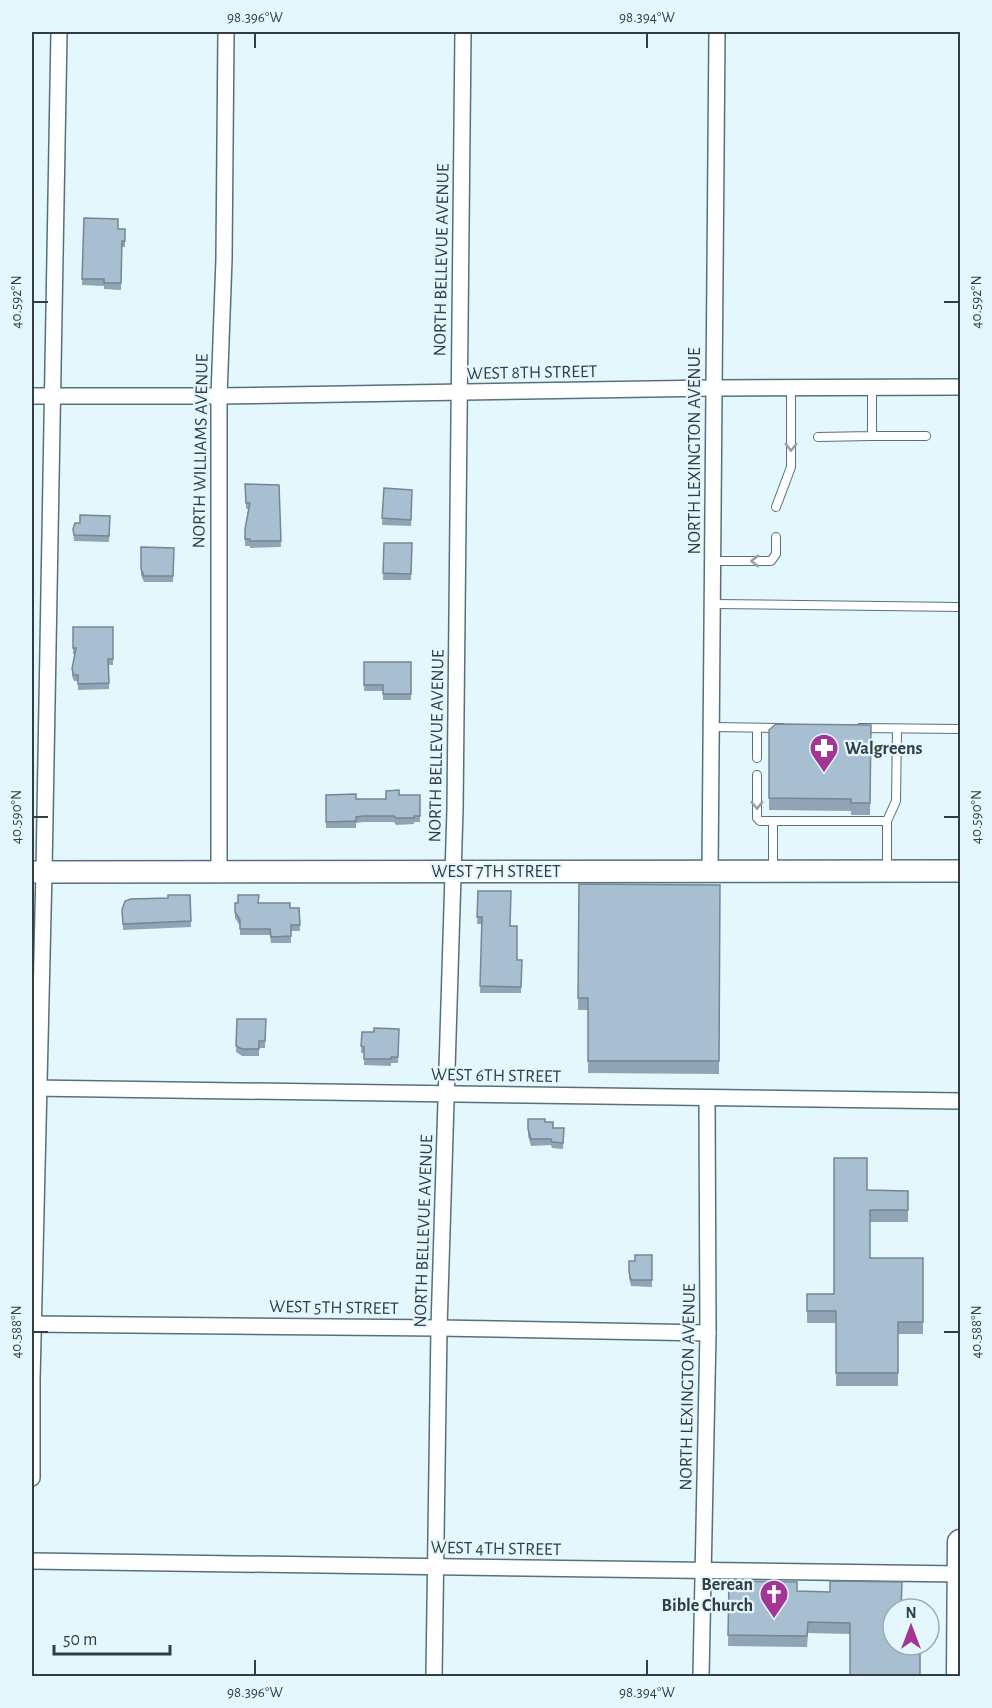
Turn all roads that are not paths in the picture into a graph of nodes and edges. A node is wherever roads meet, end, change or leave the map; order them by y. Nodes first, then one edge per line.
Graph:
1 (59, 32) edge
2 (226, 32) edge
3 (463, 32) edge
4 (717, 32) edge
5 (872, 387) junction
6 (960, 387) edge
7 (714, 388) junction
8 (791, 388) junction
9 (459, 393) junction
10 (53, 395) junction
11 (32, 396) edge
12 (219, 396) junction
13 (872, 436) junction
14 (926, 436) dead end
15 (818, 437) dead end
16 (776, 507) dead end
17 (776, 537) dead end
18 (713, 561) junction
19 (712, 604) junction
20 (960, 607) edge
21 (712, 727) junction
22 (757, 728) junction
23 (785, 728) edge
24 (851, 728) edge
25 (960, 729) edge
26 (897, 730) dead end
27 (757, 758) dead end
28 (757, 776) dead end
29 (773, 821) junction
30 (887, 821) junction
31 (219, 871) junction
32 (453, 871) junction
33 (710, 871) junction
34 (773, 871) junction
35 (887, 871) junction
36 (960, 871) edge
37 (38, 872) edge
38 (35, 1088) edge
39 (447, 1094) junction
40 (707, 1098) junction
41 (960, 1101) edge
42 (33, 1324) edge
43 (439, 1328) junction
44 (708, 1333) junction
45 (32, 1478) edge
46 (960, 1542) edge
47 (32, 1561) edge
48 (435, 1567) junction
49 (703, 1570) junction
50 (960, 1574) edge
51 (960, 1623) edge
52 (434, 1677) edge
53 (701, 1677) edge
54 (958, 1677) edge

1 - 10 street
2 - 12 street, NORTH WILLIAMS AVENUE
3 - 9 street, NORTH BELLEVUE AVENUE
4 - 7 street, NORTH LEXINGTON AVENUE
5 - 6 street, WEST 8TH STREET
5 - 8 street, WEST 8TH STREET
5 - 13 lane
7 - 8 street, WEST 8TH STREET
7 - 9 street, WEST 8TH STREET
7 - 18 street, NORTH LEXINGTON AVENUE
8 -> 16 lane
9 - 12 street, WEST 8TH STREET
9 - 32 street, NORTH BELLEVUE AVENUE
10 - 11 street, WEST 8TH STREET
10 - 12 street, WEST 8TH STREET
10 - 37 street
12 - 31 street, NORTH WILLIAMS AVENUE
13 - 14 lane
13 - 15 lane
17 -> 18 lane
18 - 19 street, NORTH LEXINGTON AVENUE
19 - 20 lane
19 - 21 street, NORTH LEXINGTON AVENUE
21 - 22 lane
21 - 33 street, NORTH LEXINGTON AVENUE
22 - 23 lane
22 - 27 lane
24 - 25 lane
26 - 30 lane
28 -> 29 lane
29 - 30 lane
29 - 34 lane
30 - 35 lane
31 - 32 main road, WEST 7TH STREET
31 - 37 main road, WEST 7TH STREET
32 - 33 main road, WEST 7TH STREET
32 - 39 street, NORTH BELLEVUE AVENUE
33 - 34 main road, WEST 7TH STREET
34 - 35 main road, WEST 7TH STREET
35 - 36 main road, WEST 7TH STREET
37 - 38 street
38 - 39 street, WEST 6TH STREET
38 - 42 street
39 - 40 street, WEST 6TH STREET
39 - 43 street, NORTH BELLEVUE AVENUE
40 - 41 street, WEST 6TH STREET
40 - 44 street, NORTH LEXINGTON AVENUE
42 - 43 street, WEST 5TH STREET
42 - 45 street
43 - 44 street, WEST 5TH STREET
43 - 48 street, NORTH BELLEVUE AVENUE
44 - 49 street, NORTH LEXINGTON AVENUE
46 - 50 highway
47 - 48 street, WEST 4TH STREET
48 - 49 street, WEST 4TH STREET
48 - 52 street, NORTH BELLEVUE AVENUE
49 - 50 street, WEST 4TH STREET
49 - 53 street, NORTH LEXINGTON AVENUE
50 - 51 highway
51 - 54 highway

